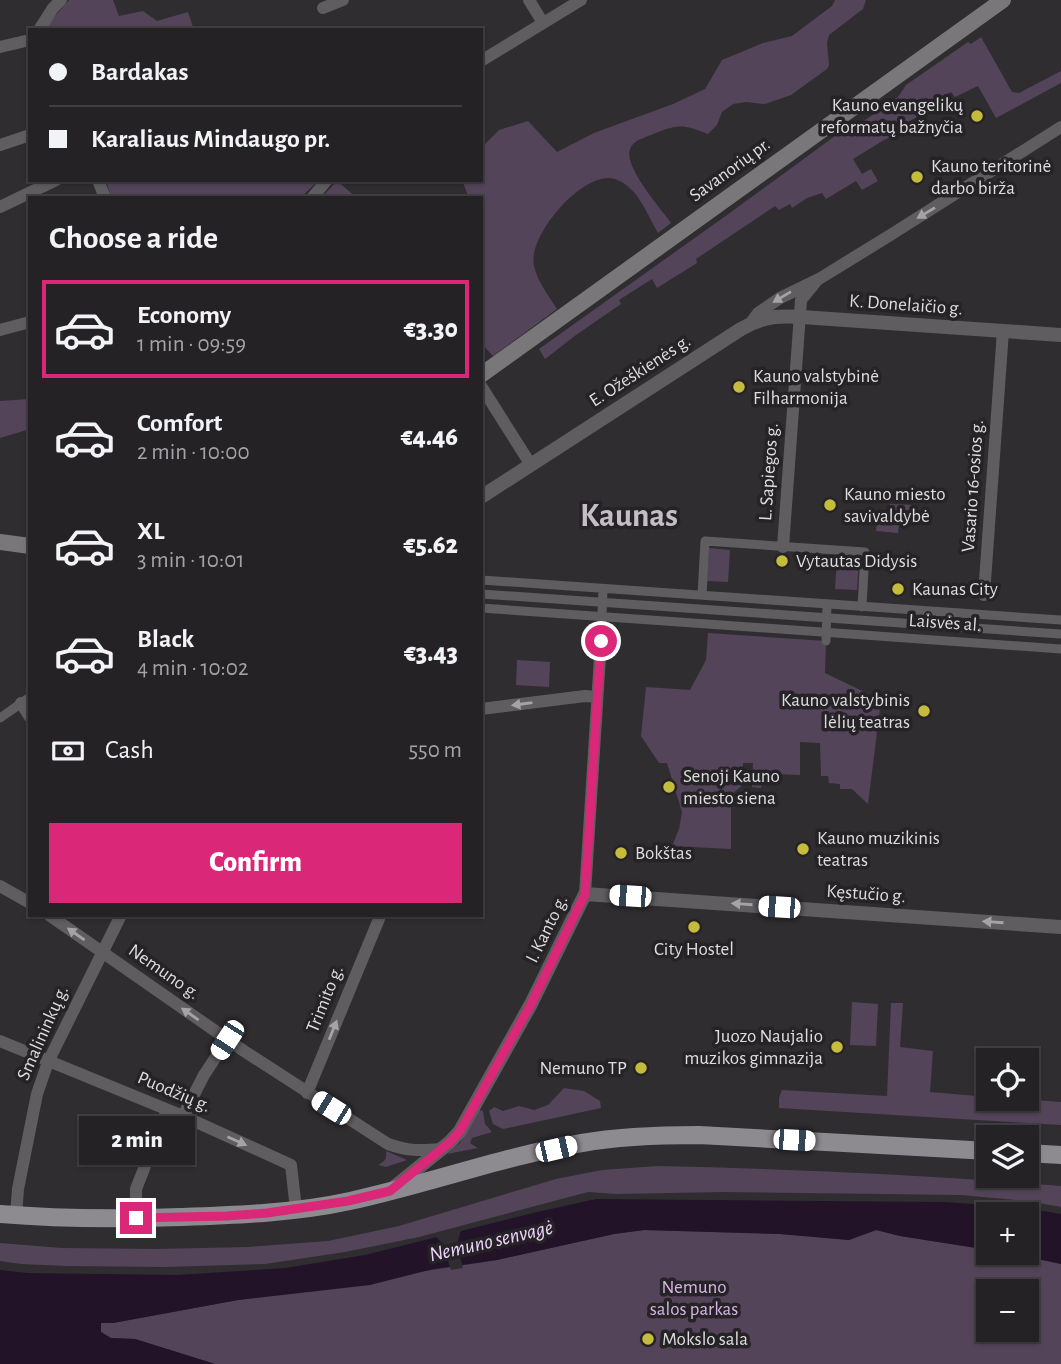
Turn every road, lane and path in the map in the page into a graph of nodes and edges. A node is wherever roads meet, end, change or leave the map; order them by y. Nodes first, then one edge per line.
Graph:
1 (61, 0) edge
2 (343, 0) edge
3 (529, 0) edge
4 (581, 0) edge
5 (1003, 0) edge
6 (323, 8) dead end
7 (543, 23) junction
8 (40, 28) edge
9 (28, 40) edge
10 (0, 47) edge
11 (483, 60) edge
12 (1061, 127) edge
13 (28, 136) edge
14 (0, 145) edge
15 (52, 182) edge
16 (325, 182) edge
17 (314, 196) edge
18 (0, 207) edge
19 (819, 279) junction
20 (799, 317) junction
21 (28, 323) edge
22 (750, 324) junction
23 (0, 330) edge
24 (1003, 331) junction
25 (1061, 335) edge
26 (483, 374) edge
27 (483, 389) edge
28 (531, 465) junction
29 (483, 496) edge
30 (0, 542) edge
31 (28, 546) edge
32 (783, 547) junction
33 (483, 580) edge
34 (603, 589) junction
35 (483, 594) edge
36 (984, 595) joint
37 (706, 596) junction
38 (603, 602) junction
39 (827, 604) junction
40 (862, 607) junction
41 (483, 608) edge
42 (709, 609) junction
43 (983, 615) junction
44 (602, 617) junction
45 (827, 618) junction
46 (1061, 620) edge
47 (708, 628) junction
48 (981, 628) junction
49 (1061, 634) edge
50 (826, 637) junction
51 (601, 641) joint
52 (979, 643) junction
53 (1061, 649) edge
54 (597, 696) junction
55 (25, 700) edge
56 (483, 709) edge
57 (0, 718) edge
58 (0, 886) edge
59 (585, 894) junction
60 (28, 902) edge
61 (52, 917) edge
62 (120, 917) edge
63 (379, 919) dead end
64 (1061, 927) edge
65 (102, 952) junction
66 (227, 1040) junction
67 (0, 1041) edge
68 (48, 1062) junction
69 (307, 1093) junction
70 (167, 1110) junction
71 (183, 1116) junction
72 (441, 1149) junction
73 (976, 1150) edge
74 (390, 1191) junction
75 (296, 1209) junction
76 (8, 1214) edge
77 (136, 1218) junction

1 - 8 street
2 - 6 street
3 - 7 street
4 - 7 street
5 - 26 main road, Savanorių pr.
7 - 11 street
9 - 10 street
12 -> 19 street, E. Ožeškienės g.
13 - 14 street
15 - 18 street
16 - 17 street
19 - 20 street, E. Ožeškienės g.
19 -> 22 street, E. Ožeškienės g.
20 - 22 street, K. Donelaičio g.
20 - 24 street, K. Donelaičio g.
20 - 32 street, L. Sapiegos g.
21 - 23 street
22 - 28 street, E. Ožeškienės g.
24 - 25 street, K. Donelaičio g.
24 - 36 street, Vasario 16-osios g.
27 - 28 street
28 - 29 street, E. Ožeškienės g.
30 - 31 main road
32 - 37 street
32 - 40 street
33 - 34 street, Laisvės al.
34 - 37 street, Laisvės al.
34 - 38 street, I. Kanto g.
35 - 38 street, Laisvės al.
36 - 43 street, Vasario 16-osios g.
37 - 39 street, Laisvės al.
37 - 42 street
38 - 42 street, Laisvės al.
38 - 44 street, I. Kanto g.
39 - 40 street, Laisvės al.
39 - 45 street
40 - 43 street, Laisvės al.
41 - 44 street, Laisvės al.
42 - 45 street, Laisvės al.
42 - 47 street
43 - 46 street, Laisvės al.
43 - 48 street, Vasario 16-osios g.
44 - 47 street, Laisvės al.
44 - 51 street, I. Kanto g.
45 - 48 street, Laisvės al.
45 - 50 street
47 - 50 street, Laisvės al.
48 - 49 street, Laisvės al.
48 - 52 street, Vasario 16-osios g.
50 - 52 street, Laisvės al.
51 - 54 street, I. Kanto g.
52 - 53 street, Laisvės al.
54 -> 56 street
54 - 59 street, I. Kanto g.
55 - 57 street
58 - 60 street
64 -> 59 street, Kęstučio g.
59 - 72 street, I. Kanto g.
65 -> 61 street, Nemuno g.
62 - 65 street, Smalininkų g.
69 -> 63 street, Trimito g.
66 -> 65 street, Nemuno g.
65 - 68 street, Smalininkų g.
66 - 69 street, Nemuno g.
66 - 71 street
67 - 68 street, Puodžių g.
68 - 70 street, Puodžių g.
68 - 76 street, Smalininkų g.
69 - 72 street, Nemuno g.
70 - 71 street, Puodžių g.
70 - 77 street
71 -> 75 street, Puodžių g.
72 - 74 street, I. Kanto g.
73 - 74 main road
74 - 75 main road
75 - 77 main road
76 - 77 main road

